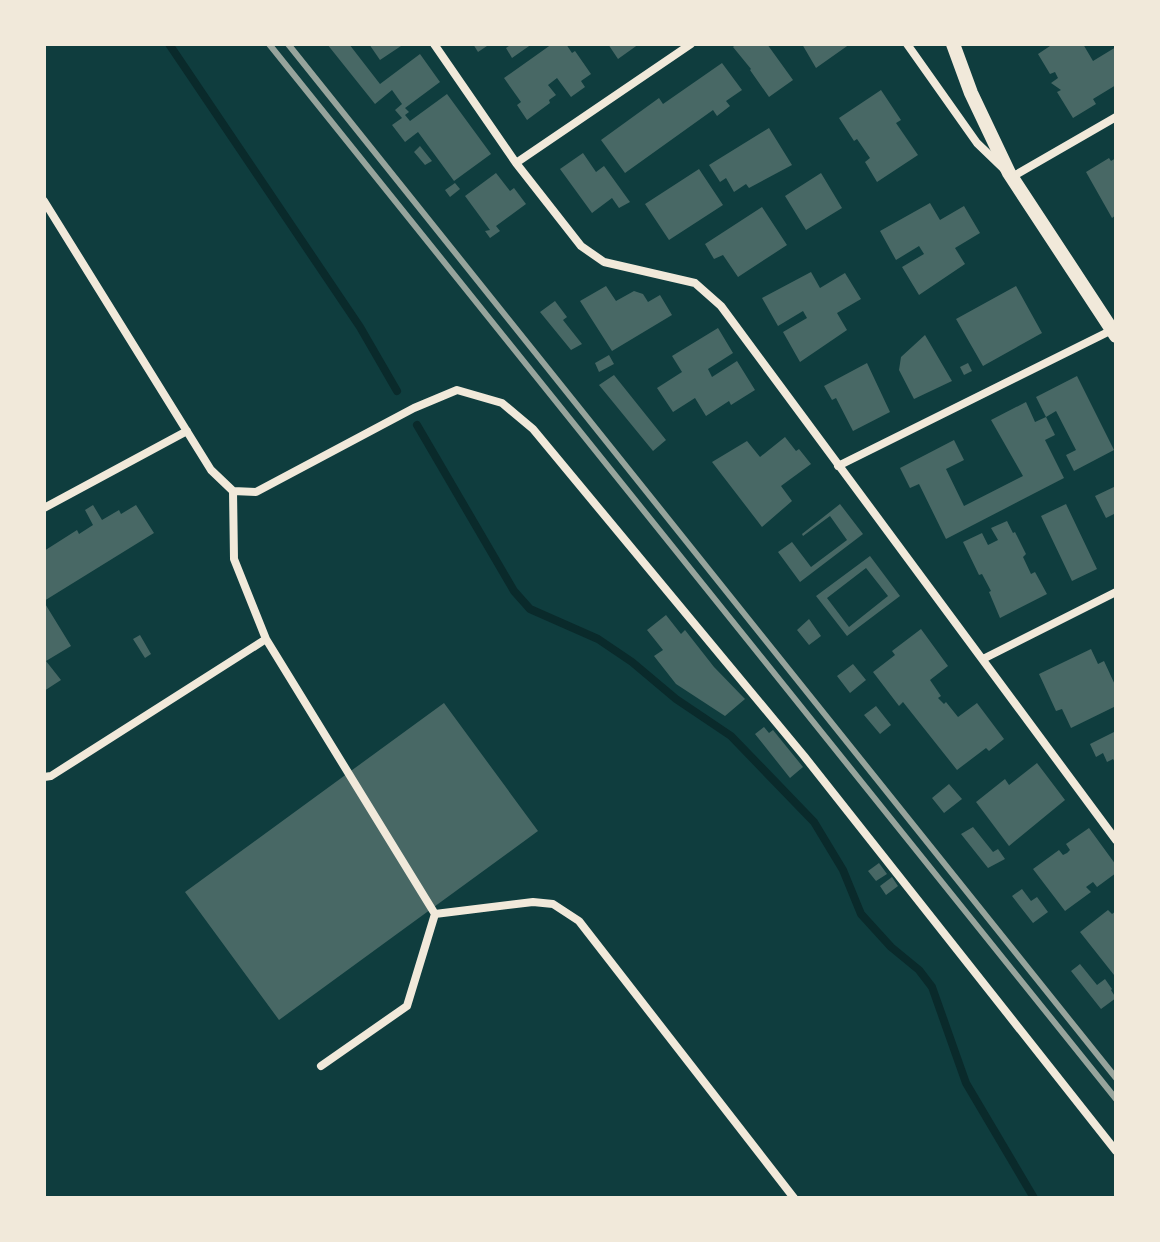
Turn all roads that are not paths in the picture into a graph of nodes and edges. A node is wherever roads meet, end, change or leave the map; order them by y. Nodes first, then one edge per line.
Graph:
1 (434, 44) edge
2 (691, 44) edge
3 (907, 44) edge
4 (953, 44) edge
5 (1116, 117) edge
6 (516, 163) junction
7 (1010, 175) junction
8 (44, 201) edge
9 (1114, 332) edge
10 (187, 431) junction
11 (838, 466) junction
12 (233, 491) junction
13 (44, 508) edge
14 (1116, 592) edge
15 (266, 639) junction
16 (983, 659) junction
17 (44, 777) edge
18 (1116, 840) edge
19 (435, 914) junction
20 (321, 1066) dead end
21 (1116, 1151) edge
22 (794, 1198) edge

1 - 6 street
2 - 6 street
3 - 7 street
4 - 7 street
5 - 7 street
6 - 11 street
7 - 9 street
8 - 10 street
9 - 11 street
10 - 12 street
10 - 13 street
11 - 16 street
12 - 15 street
12 - 21 street
14 - 16 street
15 - 17 street
15 - 19 street
16 - 18 street
19 - 20 street
19 - 22 street

